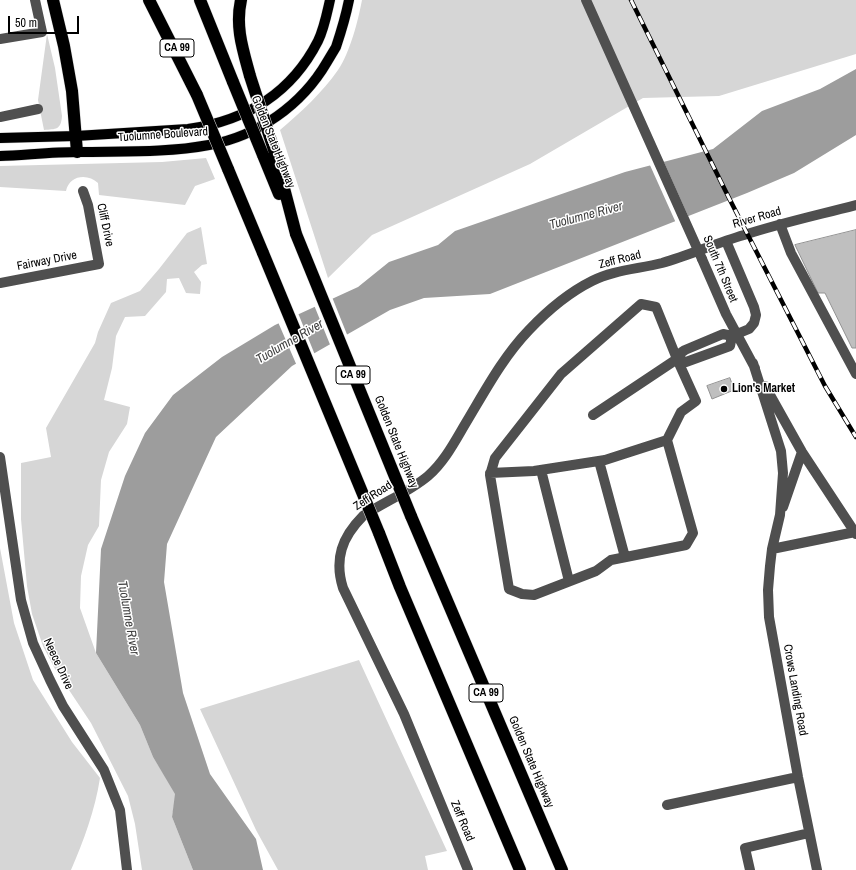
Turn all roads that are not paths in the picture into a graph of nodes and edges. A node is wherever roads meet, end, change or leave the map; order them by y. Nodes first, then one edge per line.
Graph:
1 (35, 0) edge
2 (53, 0) edge
3 (149, 0) edge
4 (158, 0) edge
5 (200, 0) edge
6 (241, 0) edge
7 (330, 0) edge
8 (349, 0) edge
9 (586, 0) edge
10 (0, 39) edge
11 (197, 95) junction
12 (38, 109) dead end
13 (0, 117) edge
14 (0, 132) edge
15 (76, 136) junction
16 (4, 138) edge
17 (77, 152) junction
18 (0, 156) edge
19 (82, 191) dead end
20 (856, 205) edge
21 (780, 224) junction
22 (296, 234) junction
23 (726, 241) junction
24 (99, 264) joint
25 (0, 283) edge
26 (734, 335) junction
27 (677, 359) junction
28 (753, 363) junction
29 (856, 374) edge
30 (593, 414) dead end
31 (667, 440) junction
32 (802, 452) junction
33 (0, 457) edge
34 (599, 461) junction
35 (541, 470) junction
36 (490, 473) junction
37 (780, 515) junction
38 (855, 533) edge
39 (772, 549) junction
40 (625, 557) junction
41 (569, 581) junction
42 (798, 777) junction
43 (667, 805) dead end
44 (809, 833) junction
45 (128, 870) edge
46 (468, 870) edge
47 (520, 870) edge
48 (562, 870) edge
49 (750, 870) edge
50 (817, 870) edge

1 - 10 street
2 - 15 highway
3 - 11 highway
4 - 11 highway, CA 99
5 - 22 highway, Golden State Highway / CA 99, bridge
6 - 22 highway, bridge
7 - 15 main road, Tuolumne Boulevard
8 - 17 main road, Tuolumne Boulevard
9 - 26 street, South 7th Street, bridge
11 - 47 highway, CA 99, bridge
12 - 13 street
14 - 16 street
15 - 16 main road, Tuolumne Boulevard
15 - 17 highway
17 - 18 main road, Tuolumne Boulevard
19 - 24 street, Cliff Drive
20 - 21 street, River Road
21 - 23 street, River Road
21 - 29 street
22 - 48 highway, Golden State Highway / CA 99, bridge
23 - 26 street, River Road
23 - 46 street, Zeff Road
24 - 25 street, Fairway Drive
26 - 27 street
26 - 28 street, South 7th Street
27 - 30 street
27 - 31 street
27 - 36 street
28 - 32 street, South 7th Street
28 - 37 street, Crows Landing Road
31 - 34 street
31 - 40 street
32 - 37 street, Crows Landing Road
32 - 38 street, South 7th Street
33 - 45 street, Neece Drive
34 - 35 street
34 - 40 street
35 - 36 street
35 - 41 street
36 - 41 street
37 - 39 street, Crows Landing Road
38 - 39 street
39 - 42 street, Crows Landing Road
40 - 41 street
42 - 43 street
42 - 44 street, Crows Landing Road
44 - 49 street
44 - 50 street, Crows Landing Road

